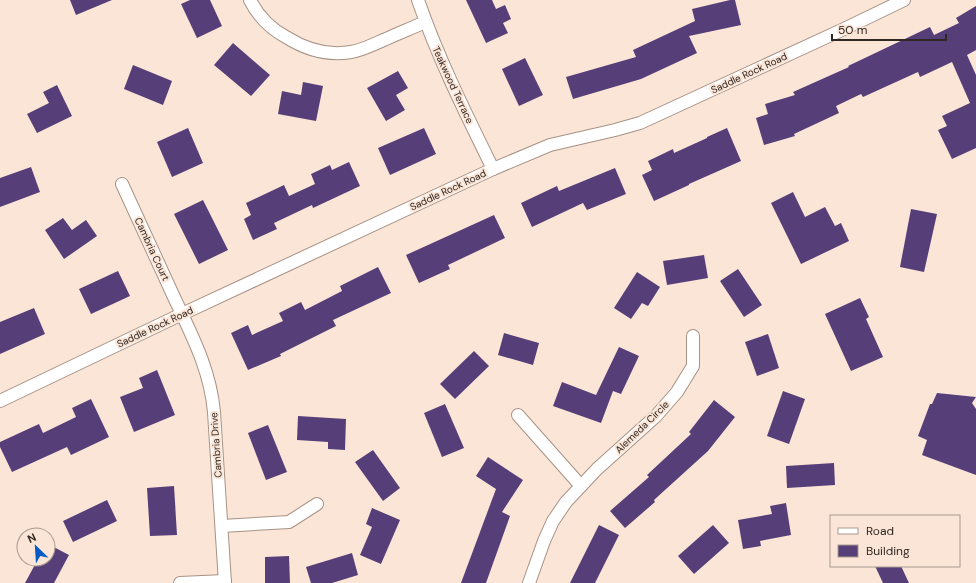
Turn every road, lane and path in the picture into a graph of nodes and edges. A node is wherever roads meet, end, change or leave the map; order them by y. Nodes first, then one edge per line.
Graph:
1 (250, 0) edge
2 (418, 0) edge
3 (904, 0) edge
4 (425, 22) junction
5 (493, 169) junction
6 (122, 184) dead end
7 (182, 314) junction
8 (693, 336) dead end
9 (0, 401) edge
10 (518, 416) dead end
11 (581, 486) junction
12 (317, 504) dead end
13 (222, 526) junction
14 (225, 582) edge
15 (180, 583) edge
16 (529, 583) edge

1 - 4 street
2 - 4 street, Teakwood Terrace
3 - 5 street, Saddle Rock Road
4 - 5 street, Teakwood Terrace
5 - 7 street, Saddle Rock Road
6 - 7 street, Cambria Court
7 - 9 street, Saddle Rock Road
7 - 13 street, Cambria Drive
8 - 11 street, Alemeda Circle
10 - 11 street
11 - 16 street, Alemeda Circle
12 - 13 street
13 - 14 street, Cambria Drive
14 - 15 street, Cambria Drive

